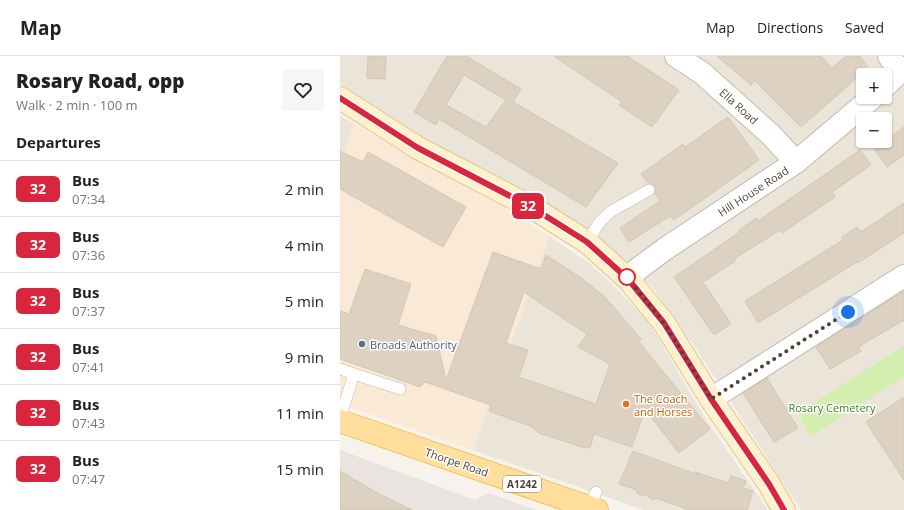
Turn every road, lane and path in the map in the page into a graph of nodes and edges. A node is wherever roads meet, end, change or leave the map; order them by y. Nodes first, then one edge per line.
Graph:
1 (676, 56) edge
2 (340, 98) edge
3 (865, 104) edge
4 (796, 162) junction
5 (649, 190) dead end
6 (587, 242) junction
7 (904, 276) edge
8 (628, 279) junction
9 (340, 369) edge
10 (354, 374) junction
11 (400, 389) dead end
12 (711, 399) junction
13 (340, 418) edge
14 (340, 421) edge
15 (594, 503) edge
16 (784, 510) edge

1 - 4 street, Ella Road
2 - 6 street
3 - 4 street, Hill House Road
4 - 8 street, Hill House Road
5 - 6 lane
6 - 8 street
7 - 12 street
8 - 12 street
9 - 10 lane
10 - 11 lane
10 - 13 lane
12 - 16 street
14 - 15 main road, Thorpe Road / A1242

